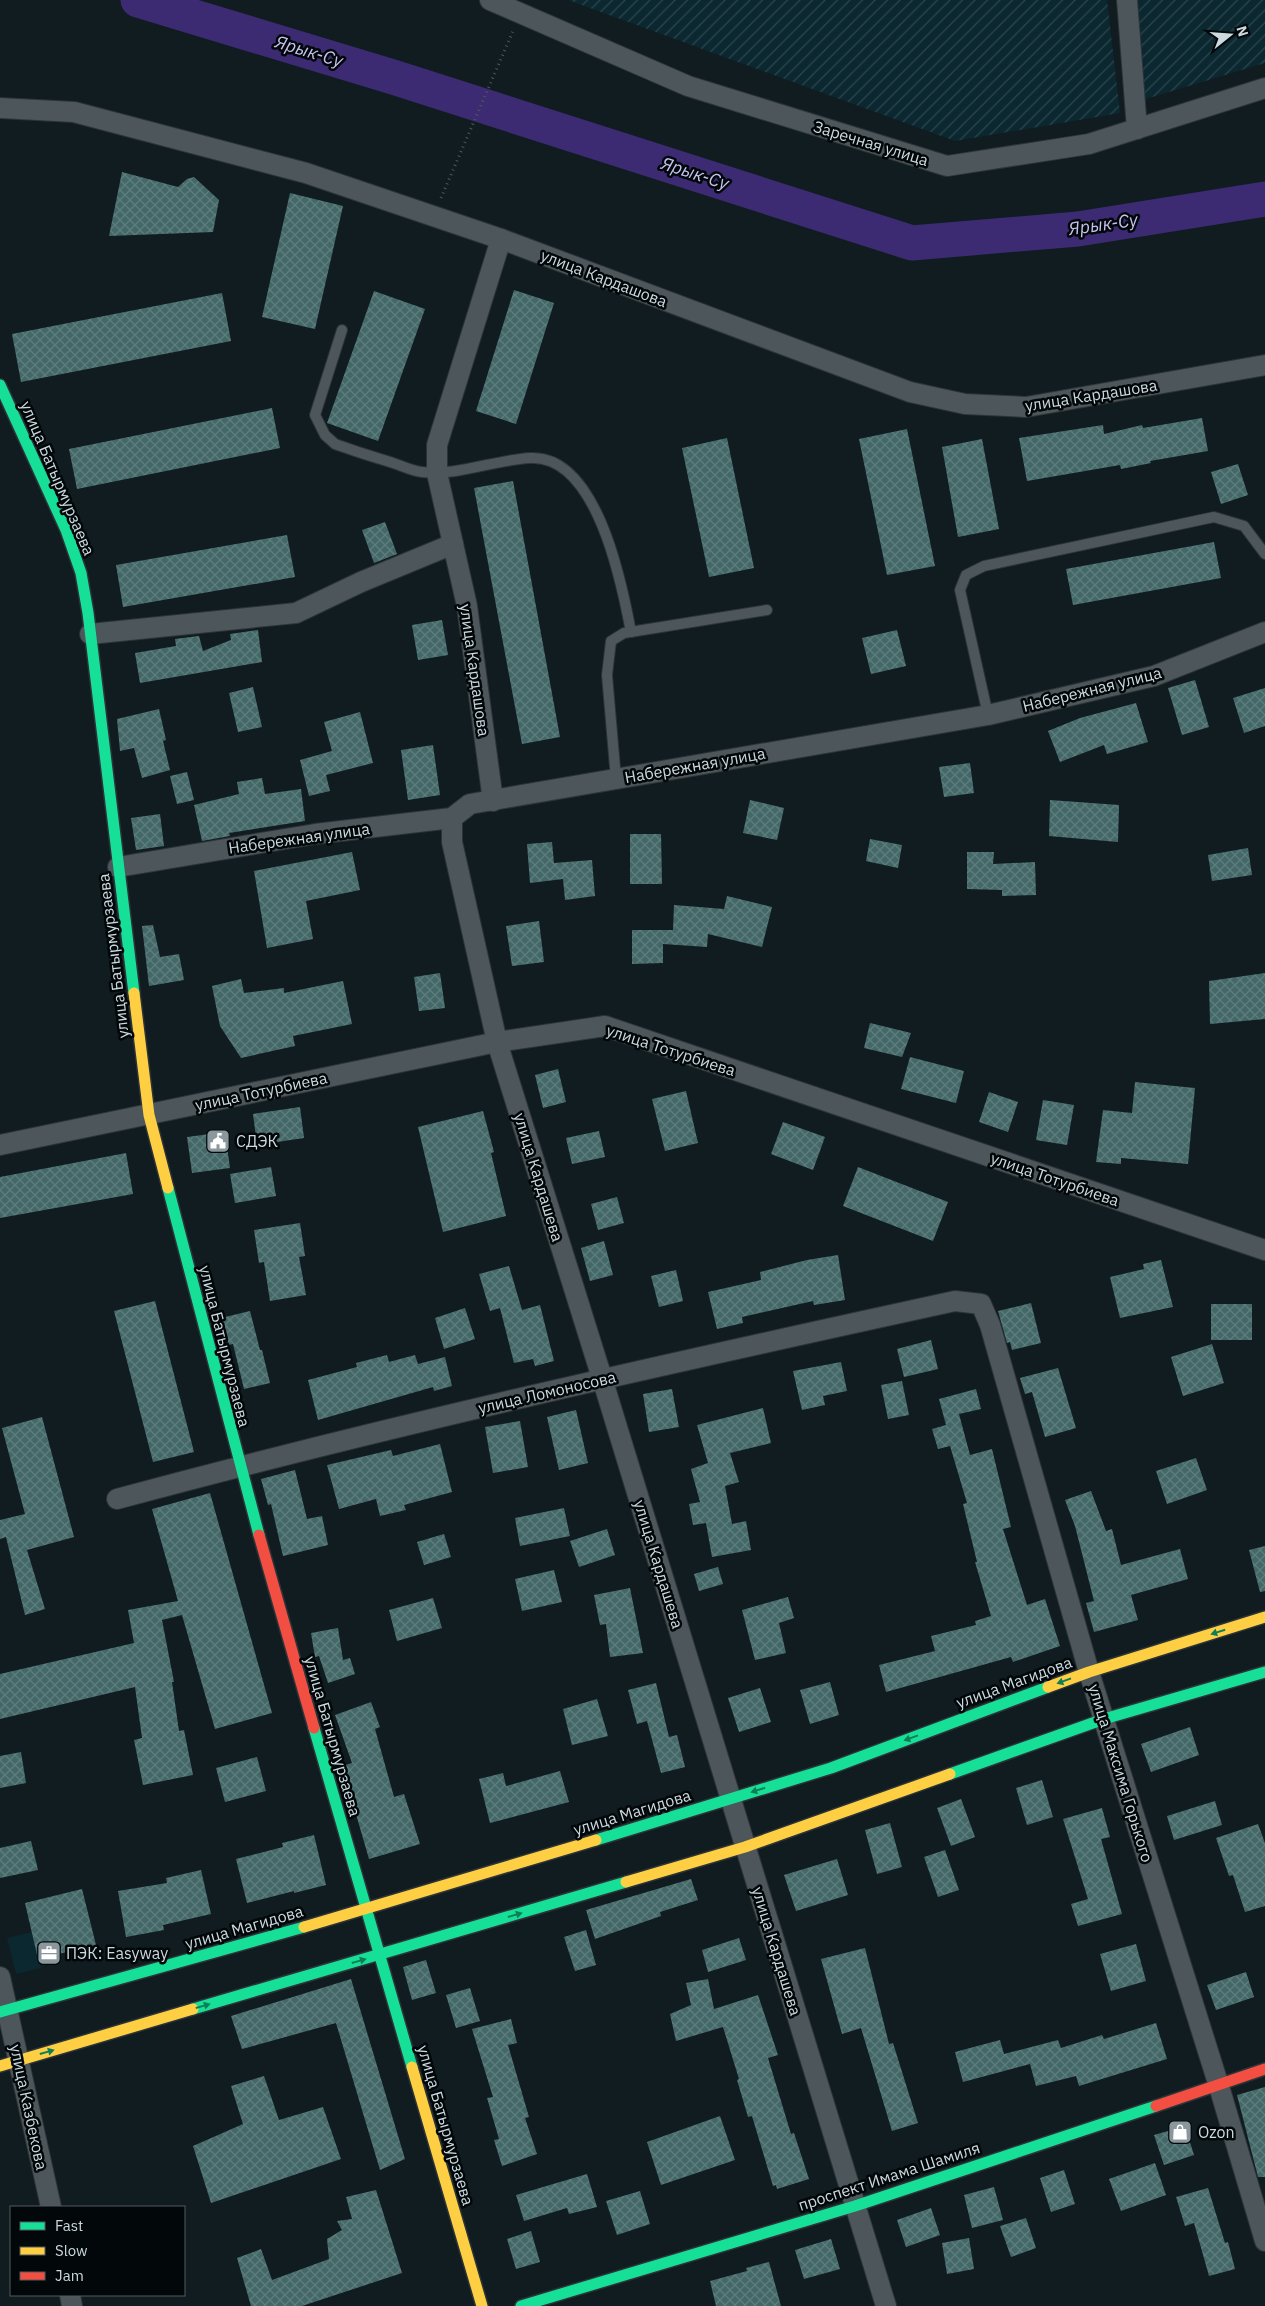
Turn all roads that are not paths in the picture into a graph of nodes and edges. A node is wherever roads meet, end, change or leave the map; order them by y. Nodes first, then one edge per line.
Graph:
1 (490, 0) edge
2 (1127, 0) edge
3 (1265, 88) edge
4 (0, 108) edge
5 (1137, 129) junction
6 (501, 239) junction
7 (342, 330) dead end
8 (1265, 365) edge
9 (0, 385) edge
10 (437, 473) junction
11 (453, 544) junction
12 (1265, 554) edge
13 (767, 610) dead end
14 (631, 632) junction
15 (1265, 632) edge
16 (90, 634) junction
17 (988, 715) junction
18 (616, 779) junction
19 (493, 800) junction
20 (452, 818) junction
21 (118, 866) junction
22 (496, 1042) junction
23 (149, 1115) junction
24 (0, 1145) edge
25 (1265, 1250) edge
26 (981, 1304) joint
27 (602, 1378) junction
28 (239, 1466) junction
29 (117, 1499) dead end
30 (1265, 1617) edge
31 (1089, 1672) junction
32 (1265, 1672) edge
33 (1104, 1719) junction
34 (731, 1799) junction
35 (745, 1847) junction
36 (366, 1910) junction
37 (380, 1955) junction
38 (0, 1977) edge
39 (4, 2011) edge
40 (20, 2060) junction
41 (0, 2066) edge
42 (1265, 2069) edge
43 (1218, 2083) junction
44 (51, 2206) edge
45 (855, 2206) junction
46 (1265, 2241) edge
47 (482, 2306) edge
48 (521, 2306) edge
49 (886, 2306) edge

1 - 5 street, Заречная улица
2 - 5 street
3 - 5 street, Заречная улица
4 - 6 street
6 - 8 street, улица Кардашова
6 - 10 street, улица Кардашова
7 - 10 lane
9 - 16 main road, улица Батырмурзаева
10 - 11 street, улица Кардашова
10 - 14 lane
11 - 16 street
11 - 19 street, улица Кардашова
12 - 17 lane
13 - 14 lane
14 - 18 lane
15 - 17 street, Набережная улица
16 - 21 main road, улица Батырмурзаева
17 - 18 street, Набережная улица
18 - 19 street, Набережная улица
19 - 20 street, Набережная улица
20 - 21 street, Набережная улица
20 - 22 street, улица Кардашева
21 - 23 main road, улица Батырмурзаева
22 - 23 street, улица Тотурбиева
22 - 25 street, улица Тотурбиева
22 - 27 street, улица Кардашева
23 - 24 street, улица Тотурбиева
23 - 28 main road, улица Батырмурзаева
26 - 27 street, улица Ломоносова
26 - 31 street, улица Максима Горького
27 - 28 street, улица Ломоносова
27 - 34 street, улица Кардашева
28 - 29 street, улица Ломоносова
28 - 36 main road, улица Батырмурзаева
30 -> 31 main road, улица Магидова
31 - 33 street, улица Максима Горького
31 -> 34 main road, улица Магидова
32 - 33 main road
33 - 35 main road
33 - 43 street, улица Максима Горького
34 - 35 street, улица Кардашева
34 - 36 main road, улица Магидова
37 -> 35 main road
35 - 45 street, улица Кардашева
36 - 37 main road, улица Батырмурзаева
36 - 39 main road, улица Магидова
40 -> 37 main road
37 - 47 main road, улица Батырмурзаева
38 - 39 street, улица Казбекова
39 - 40 street, улица Казбекова
40 - 41 main road
40 - 44 street, улица Казбекова
42 - 43 main road, проспект Имама Шамиля
43 - 45 main road, проспект Имама Шамиля
43 - 46 street, улица Максима Горького
45 - 48 main road, проспект Имама Шамиля
45 - 49 street, улица Кардашева

